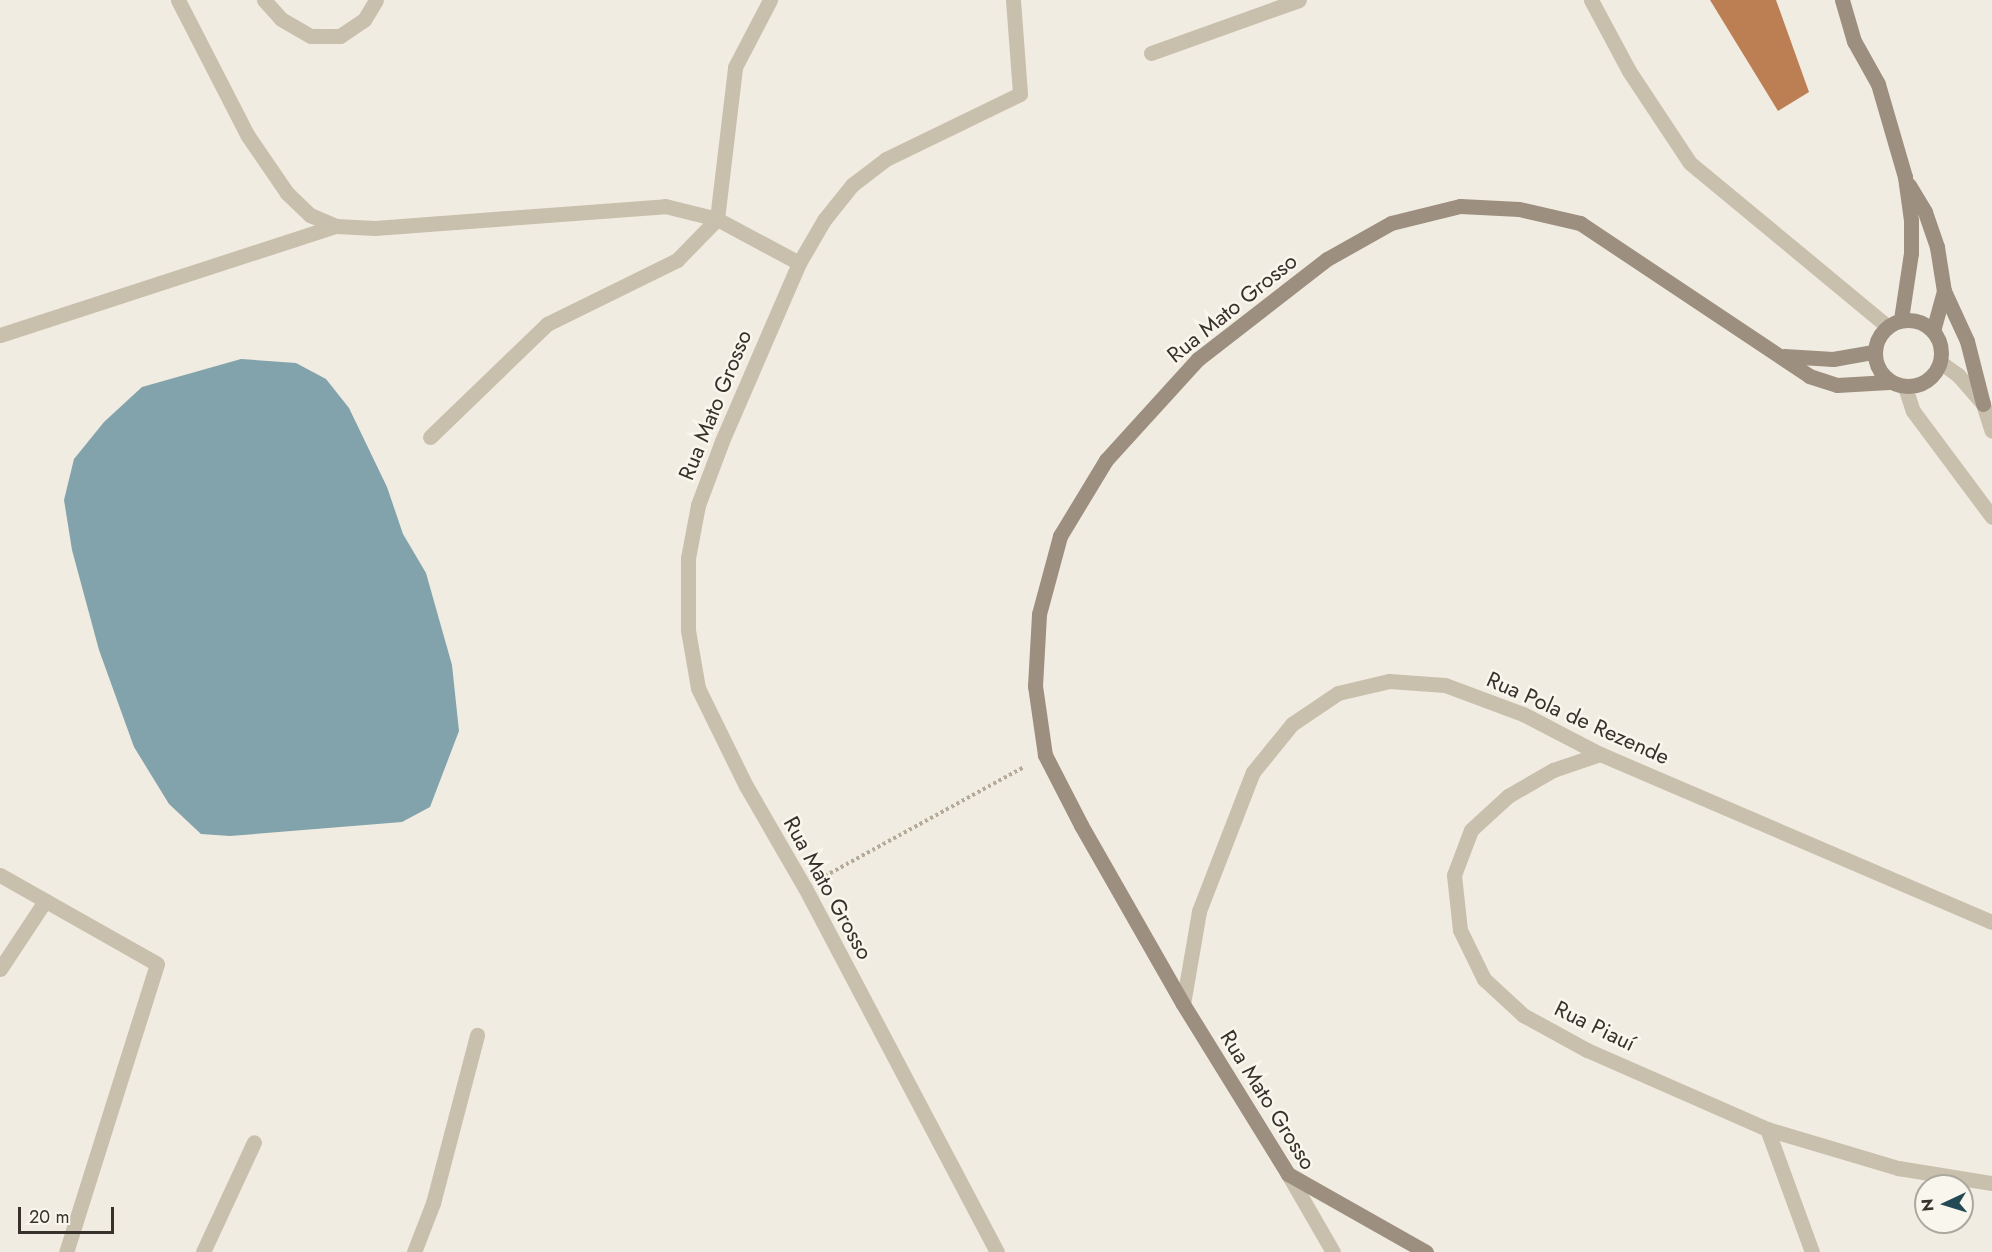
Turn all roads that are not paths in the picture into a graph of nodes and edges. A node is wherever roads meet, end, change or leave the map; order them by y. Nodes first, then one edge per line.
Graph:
1 (178, 0) edge
2 (264, 0) edge
3 (376, 0) edge
4 (770, 0) edge
5 (1013, 0) edge
6 (1299, 0) edge
7 (1591, 0) edge
8 (1842, 0) edge
9 (1151, 53) dead end
10 (1905, 177) junction
11 (717, 219) junction
12 (336, 226) junction
13 (799, 263) junction
14 (1944, 291) junction
15 (1901, 320) junction
16 (1887, 326) junction
17 (1933, 331) junction
18 (0, 335) edge
19 (1873, 352) junction
20 (1784, 356) junction
21 (1940, 362) junction
22 (1889, 382) junction
23 (1905, 387) junction
24 (1983, 404) junction
25 (1992, 431) edge
26 (430, 437) dead end
27 (1992, 517) edge
28 (1600, 754) junction
29 (0, 875) edge
30 (45, 901) junction
31 (1992, 922) edge
32 (0, 969) edge
33 (1183, 1004) junction
34 (477, 1035) dead end
35 (1767, 1129) junction
36 (254, 1142) dead end
37 (1288, 1174) junction
38 (1992, 1183) edge
39 (66, 1252) edge
40 (203, 1252) edge
41 (414, 1252) edge
42 (997, 1252) edge
43 (1333, 1252) edge
44 (1426, 1252) edge
45 (1812, 1252) edge

1 - 12 street
2 - 3 street
4 - 11 street
5 - 13 street, Rua Mato Grosso
6 - 9 street
7 - 16 street
8 - 10 main road
10 - 14 main road
10 - 15 main road
11 - 12 street
11 - 13 street
11 - 26 street
12 - 18 street
13 - 42 street, Rua Mato Grosso
14 - 17 main road
14 - 24 main road
15 - 16 main road
15 - 17 main road
16 - 19 main road
17 - 21 main road
19 - 20 main road, Rua Mato Grosso
19 - 22 main road
20 - 22 main road, Rua Mato Grosso
20 - 33 main road, Rua Mato Grosso
21 - 23 main road
21 - 24 street
22 - 23 main road
23 - 27 street
24 - 25 street
28 - 31 street, Rua Pola de Rezende
28 - 33 street, Rua Pola de Rezende
28 - 35 street, Rua Piauí
29 - 30 street
30 - 32 street
30 - 39 street
33 - 37 main road, Rua Mato Grosso
34 - 41 street
35 - 38 street, Rua Piauí
35 - 45 street
36 - 40 street
37 - 43 street, Rua Mato Grosso
37 - 44 main road

